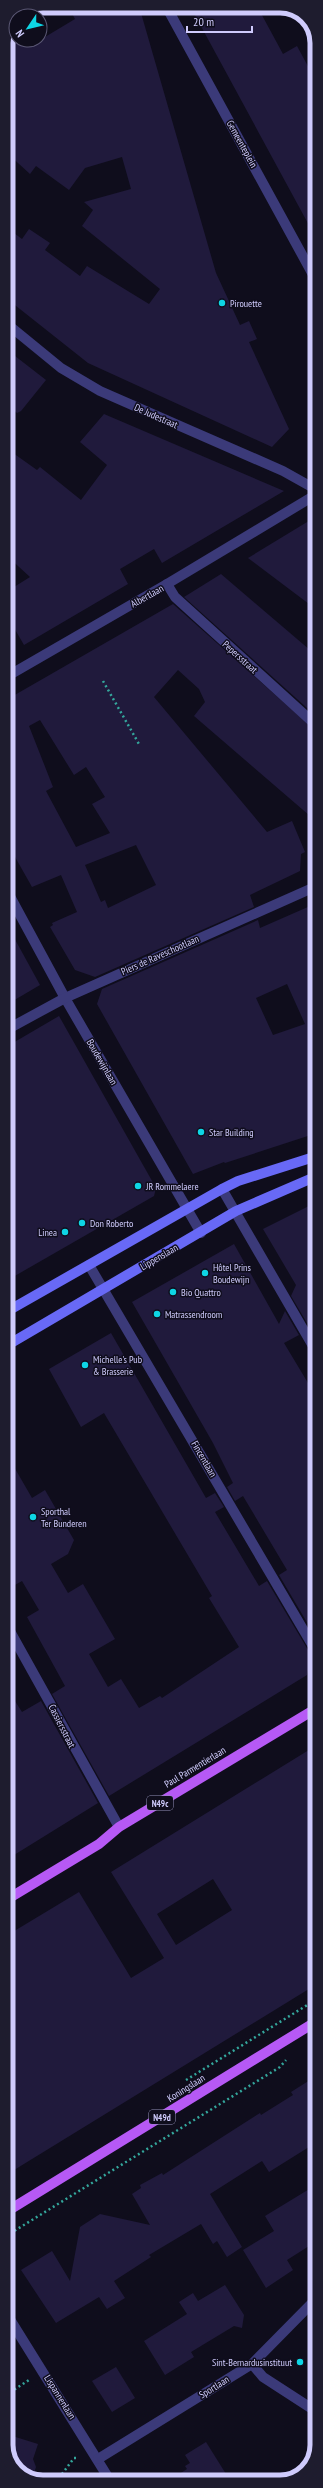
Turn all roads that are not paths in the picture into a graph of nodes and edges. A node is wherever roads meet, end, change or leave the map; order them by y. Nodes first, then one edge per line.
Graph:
1 (170, 13) edge
2 (310, 269) edge
3 (13, 329) edge
4 (310, 486) edge
5 (310, 498) edge
6 (167, 584) junction
7 (13, 673) edge
8 (310, 720) edge
9 (310, 889) edge
10 (13, 902) edge
11 (65, 998) junction
12 (13, 1026) edge
13 (310, 1158) edge
14 (310, 1179) edge
15 (222, 1189) junction
16 (187, 1209) junction
17 (236, 1211) junction
18 (201, 1233) junction
19 (89, 1265) junction
20 (105, 1289) junction
21 (13, 1308) edge
22 (310, 1341) edge
23 (13, 1342) edge
24 (13, 1637) edge
25 (310, 1641) edge
26 (310, 1712) edge
27 (119, 1827) junction
28 (13, 1896) edge
29 (310, 2025) edge
30 (13, 2208) edge
31 (310, 2305) edge
32 (13, 2324) edge
33 (252, 2364) junction
34 (310, 2407) edge
35 (98, 2459) junction
36 (108, 2475) edge

1 - 2 street, Gemeenteplein
3 - 4 street, De Judestraat
5 - 6 street, Albertlaan
6 - 7 street, Albertlaan
6 - 8 street, Pepersstraat
9 - 11 street, Piers de Raveschootlaan
10 - 11 street, Boudewijnlaan
11 - 12 street, Piers de Raveschootlaan
11 - 16 street, Boudewijnlaan
13 - 15 main road
14 - 17 main road, Lippenslaan
15 - 16 main road
15 - 17 street
16 - 18 street, Boudewijnlaan
16 - 19 main road
17 - 18 main road, Lippenslaan
17 - 22 street
18 - 20 main road, Lippenslaan
19 - 20 street, Fincentlaan
19 - 21 main road
20 - 23 main road, Lippenslaan
20 - 25 street, Fincentlaan
24 - 27 street, Cassiersstraat
26 - 27 main road, Paul Parmentierlaan / N49c
27 - 28 main road, Paul Parmentierlaan / N49c
29 - 30 main road, Koningslaan / N49d
31 - 33 street, Sportlaan
32 - 35 street, Lispannenlaan
33 - 34 street
33 - 35 street, Sportlaan
35 - 36 street, Lispannenlaan

